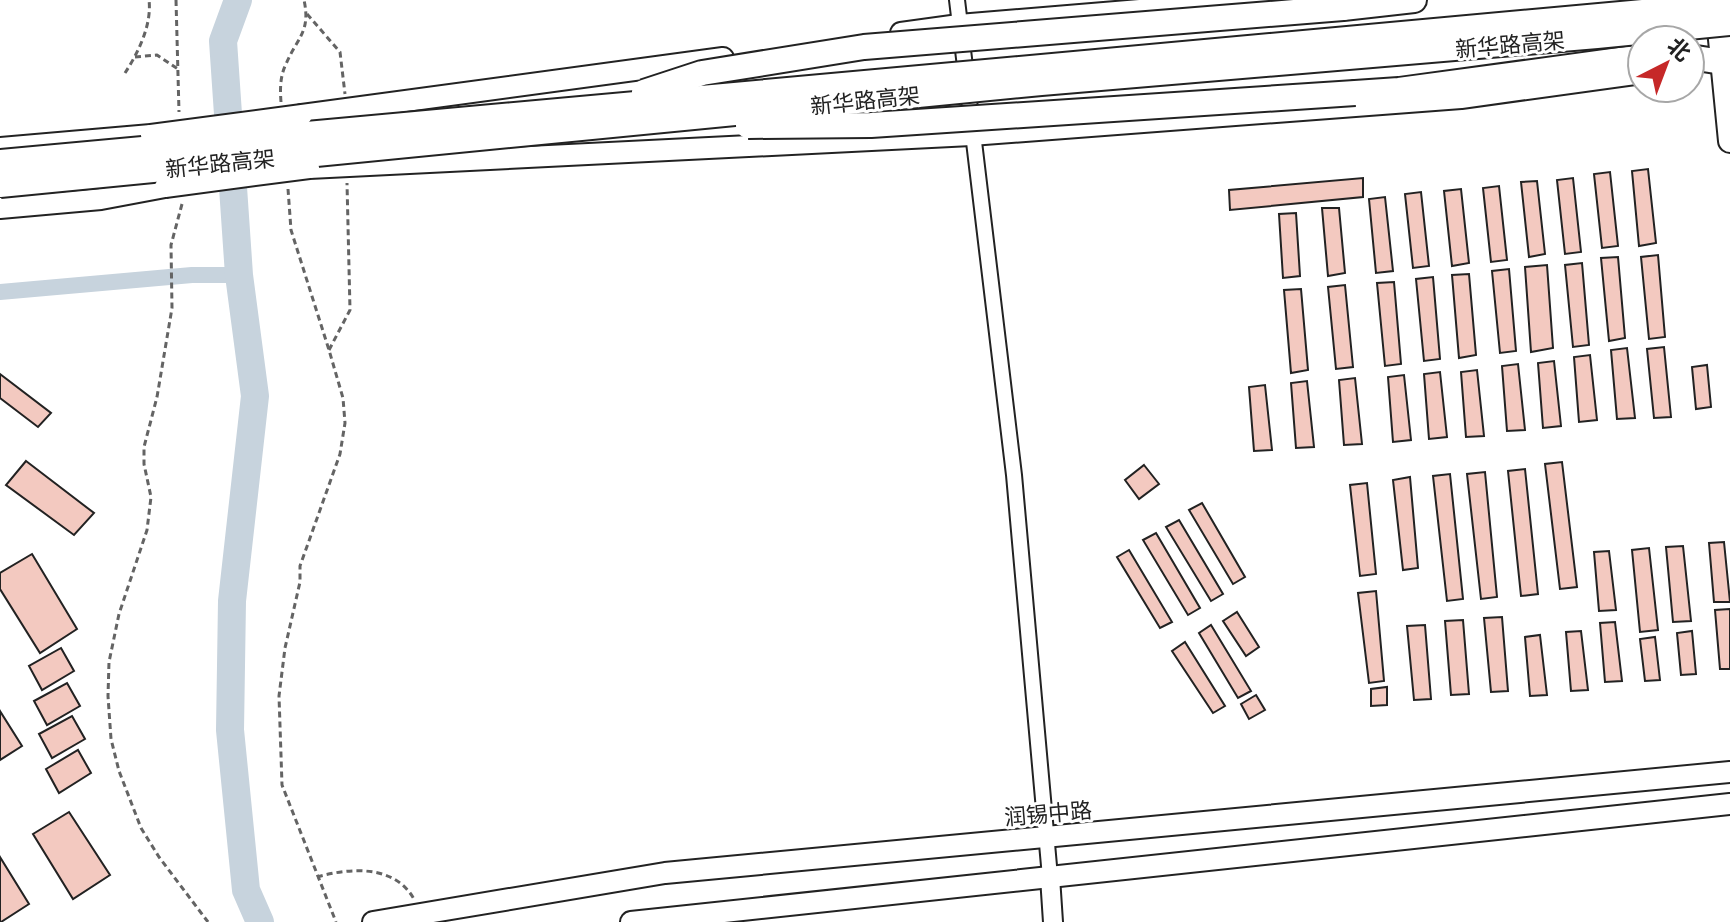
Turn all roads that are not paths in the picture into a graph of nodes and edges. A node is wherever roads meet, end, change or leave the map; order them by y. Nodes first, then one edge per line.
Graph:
1 (957, 0) edge
2 (1260, 0) edge
3 (1414, 0) edge
4 (1716, 0) edge
5 (1226, 2) edge
6 (1730, 4) edge
7 (1730, 23) edge
8 (959, 25) junction
9 (1626, 59) edge
10 (1706, 60) edge
11 (1726, 63) edge
12 (1706, 65) edge
13 (1626, 75) edge
14 (599, 116) junction
15 (971, 135) junction
16 (1730, 141) edge
17 (0, 148) edge
18 (0, 162) edge
19 (0, 185) edge
20 (0, 208) edge
21 (1730, 772) edge
22 (1730, 804) edge
23 (1047, 837) junction
24 (1050, 877) junction
25 (373, 922) edge
26 (631, 922) edge
27 (1053, 922) edge

1 - 8 street
2 - 5 main road
3 - 14 highway, bridge
4 - 11 main road
5 - 8 main road
6 - 14 highway, 新华路高架, bridge
7 - 14 highway, 新华路高架, bridge
8 - 15 street
8 - 17 main road, bridge
9 - 14 highway, bridge
10 - 11 highway
11 - 12 main road
11 - 16 main road
13 - 15 main road
14 - 18 highway, 新华路高架, bridge
14 - 19 highway, 新华路高架, bridge
15 - 20 main road, bridge
15 - 23 street
21 - 23 main road, 润锡中路
22 - 24 main road
23 - 24 street
23 - 25 main road, 润锡中路
24 - 26 main road
24 - 27 street

